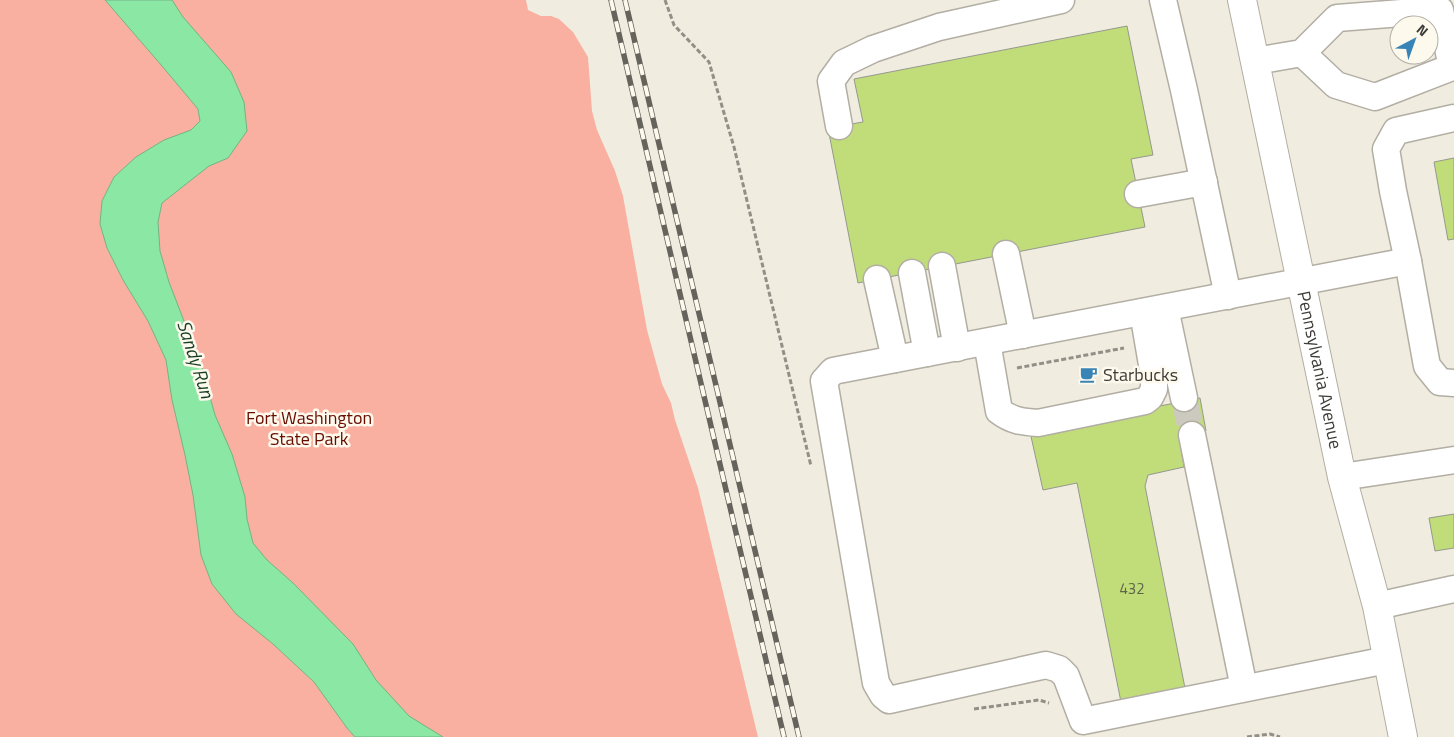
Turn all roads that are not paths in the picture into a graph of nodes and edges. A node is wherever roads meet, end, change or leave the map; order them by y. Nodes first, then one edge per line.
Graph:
1 (1061, 0) edge
2 (1163, 0) edge
3 (1242, 0) edge
4 (1302, 53) junction
5 (1255, 61) junction
6 (1454, 118) edge
7 (839, 126) dead end
8 (1204, 182) junction
9 (1138, 194) dead end
10 (1006, 254) dead end
11 (1408, 261) junction
12 (942, 266) dead end
13 (912, 272) dead end
14 (877, 279) dead end
15 (1301, 282) junction
16 (1228, 296) junction
17 (1154, 310) junction
18 (1023, 335) junction
19 (987, 342) junction
20 (957, 348) junction
21 (927, 353) junction
22 (895, 360) junction
23 (1454, 383) edge
24 (1184, 398) tunnel mouth
25 (1192, 435) tunnel mouth
26 (1454, 460) edge
27 (1342, 478) junction
28 (1454, 589) edge
29 (1377, 606) junction
30 (1387, 660) junction
31 (1244, 688) junction
32 (1403, 737) edge

1 - 7 lane
2 - 8 lane
3 - 5 main road, Pennsylvania Avenue
4 - 4 lane
4 - 5 lane
5 - 15 main road, Pennsylvania Avenue
6 - 11 lane
8 - 9 lane
8 - 16 lane
10 - 18 lane
11 - 15 lane
11 - 23 lane
12 - 20 lane
13 - 21 lane
14 - 22 lane
15 - 16 lane
15 - 27 main road, Pennsylvania Avenue
16 - 17 lane
17 - 18 lane
17 - 19 lane
17 - 24 lane
18 - 19 lane
19 - 20 lane
20 - 21 lane
21 - 22 lane
22 - 31 lane
25 - 31 lane
26 - 27 lane
27 - 29 main road, Pennsylvania Avenue
28 - 29 lane
29 - 30 main road, Pennsylvania Avenue
30 - 31 lane
30 - 32 main road, Pennsylvania Avenue

